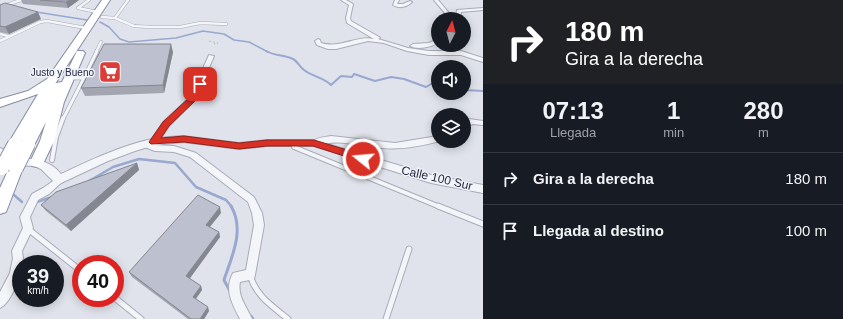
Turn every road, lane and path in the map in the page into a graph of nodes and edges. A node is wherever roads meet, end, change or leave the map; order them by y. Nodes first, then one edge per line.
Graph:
1 (21, 0) edge
2 (89, 0) edge
3 (106, 0) edge
4 (113, 0) edge
5 (128, 0) edge
6 (343, 0) edge
7 (397, 0) edge
8 (436, 0) edge
9 (410, 2) dead end
10 (0, 7) edge
11 (483, 9) edge
12 (446, 12) edge
13 (459, 12) edge
14 (100, 14) junction
15 (115, 18) junction
16 (226, 24) dead end
17 (86, 28) junction
18 (0, 34) edge
19 (9, 36) junction
20 (0, 40) edge
21 (209, 41) dead end
22 (318, 41) dead end
23 (101, 42) dead end
24 (385, 42) junction
25 (431, 43) edge
26 (216, 44) dead end
27 (98, 49) junction
28 (105, 49) edge
29 (80, 53) junction
30 (211, 56) dead end
31 (483, 60) edge
32 (58, 72) junction
33 (68, 78) junction
34 (84, 78) junction
35 (0, 103) edge
36 (0, 106) edge
37 (483, 119) edge
38 (28, 121) junction
39 (472, 121) joint
40 (483, 123) edge
41 (431, 140) edge
42 (149, 143) junction
43 (314, 143) junction
44 (21, 144) junction
45 (294, 147) dead end
46 (0, 152) edge
47 (52, 160) dead end
48 (37, 162) junction
49 (6, 166) edge
50 (59, 180) junction
51 (483, 189) edge
52 (0, 207) edge
53 (483, 224) edge
54 (28, 228) junction
55 (409, 249) dead end
56 (72, 264) edge
57 (250, 275) junction
58 (0, 302) edge
59 (124, 305) edge
60 (141, 319) edge
61 (246, 319) edge
62 (288, 319) edge
63 (386, 319) edge

1 - 10 lane
2 - 14 lane
3 - 14 highway
4 - 14 highway
5 - 15 lane
6 - 24 street
7 - 9 street
8 - 12 street
11 - 13 street
14 - 15 lane
14 - 17 highway
14 - 29 highway
15 - 16 lane
17 - 19 lane
17 - 32 highway
18 - 19 lane
19 - 20 lane
21 - 26 path
22 - 24 street
23 - 27 lane
24 - 25 street
24 - 31 street
27 - 28 lane
27 - 34 lane
29 - 33 highway
29 - 44 highway
30 - 42 street
32 - 35 highway
32 - 38 highway
33 - 34 lane
33 - 48 highway
34 - 47 lane
36 - 38 highway
37 - 39 street
38 - 44 highway
39 - 40 street
41 - 43 street
42 - 43 street, Calle 100 Sur
42 - 50 street, Calle 100 Sur
42 - 57 street
43 - 51 street, Calle 100 Sur
44 - 49 highway, bridge
45 - 53 lane
46 - 49 street
48 - 49 street
48 - 50 street
49 - 52 highway
50 - 54 street, Calle 100 Sur
54 - 56 lane
54 - 58 street
55 - 63 lane
57 - 61 street
57 - 62 lane
59 - 60 lane

